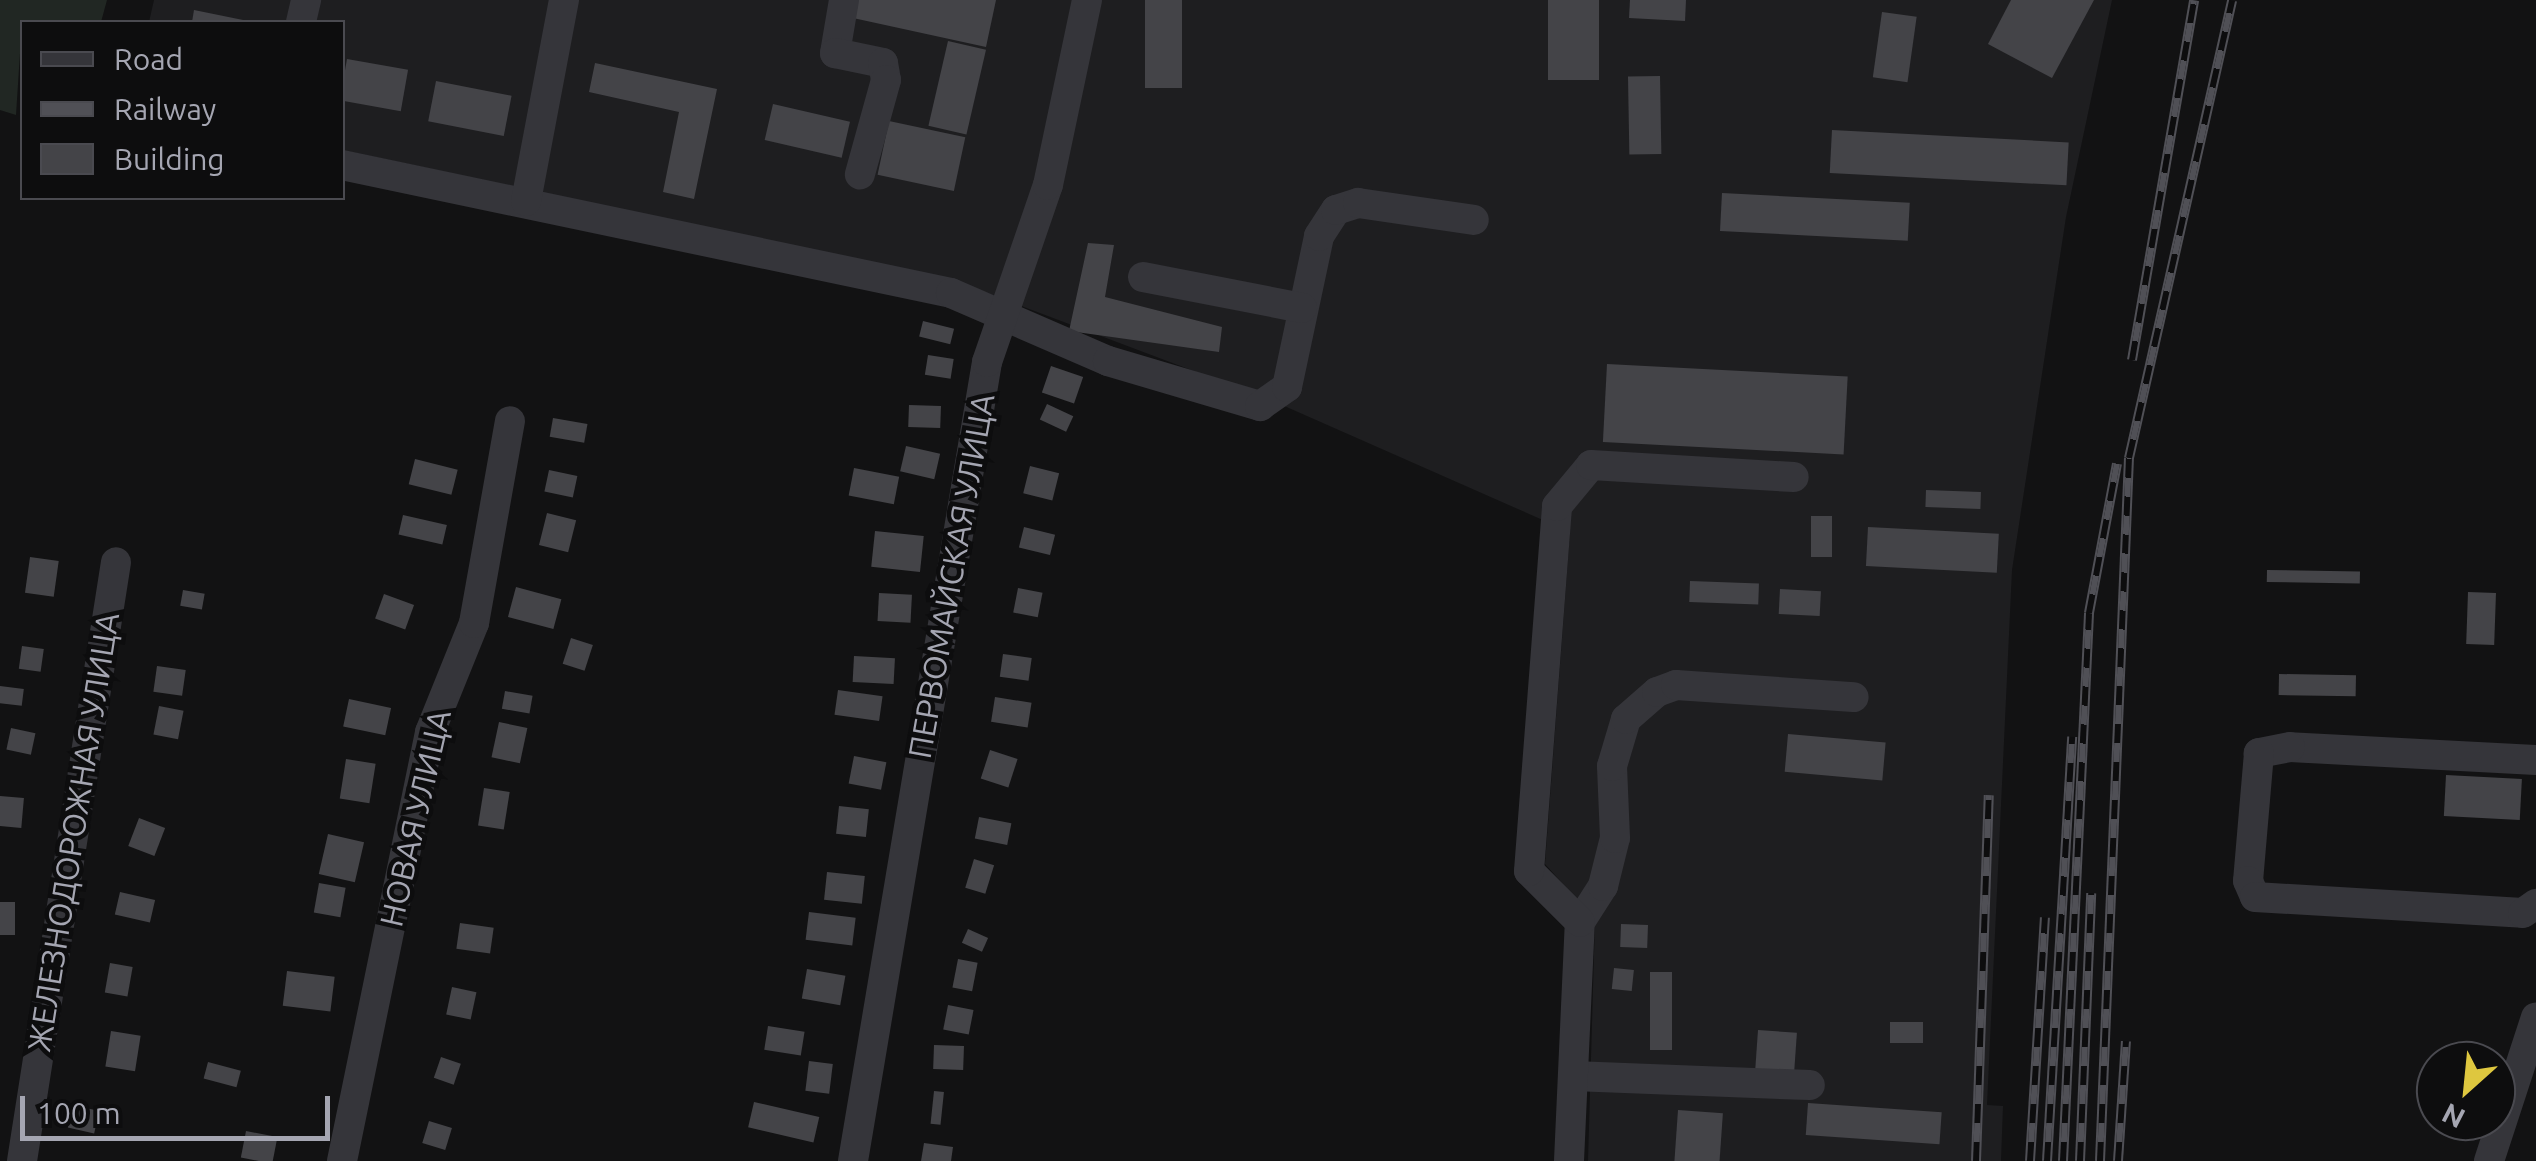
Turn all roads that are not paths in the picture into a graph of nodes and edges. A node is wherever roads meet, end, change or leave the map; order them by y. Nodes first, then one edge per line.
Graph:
1 (564, 0) edge
2 (844, 0) edge
3 (1088, 0) edge
4 (345, 166) edge
5 (860, 174) dead end
6 (526, 200) junction
7 (1474, 220) dead end
8 (1143, 278) dead end
9 (1302, 308) junction
10 (1000, 314) junction
11 (510, 421) dead end
12 (1794, 476) dead end
13 (116, 562) dead end
14 (1854, 697) dead end
15 (2536, 760) edge
16 (2536, 904) edge
17 (1580, 922) junction
18 (2536, 1017) edge
19 (1573, 1076) junction
20 (1810, 1085) dead end
21 (2499, 1158) edge
22 (22, 1161) edge
23 (342, 1161) edge
24 (853, 1161) edge
25 (1568, 1161) edge

1 - 6 street
2 - 5 street
3 - 10 street, ПЕРВОМАЙСКАЯ УЛИЦА
4 - 6 street
6 - 10 street
7 - 9 street
8 - 9 street
9 - 10 street
10 - 24 street, ПЕРВОМАЙСКАЯ УЛИЦА
11 - 23 street, НОВАЯ УЛИЦА
12 - 17 street
13 - 22 street, ЖЕЛЕЗНОДОРОЖНАЯ УЛИЦА
14 - 17 street
15 - 16 street
17 - 19 street
18 - 21 street
19 - 20 street
19 - 25 street

